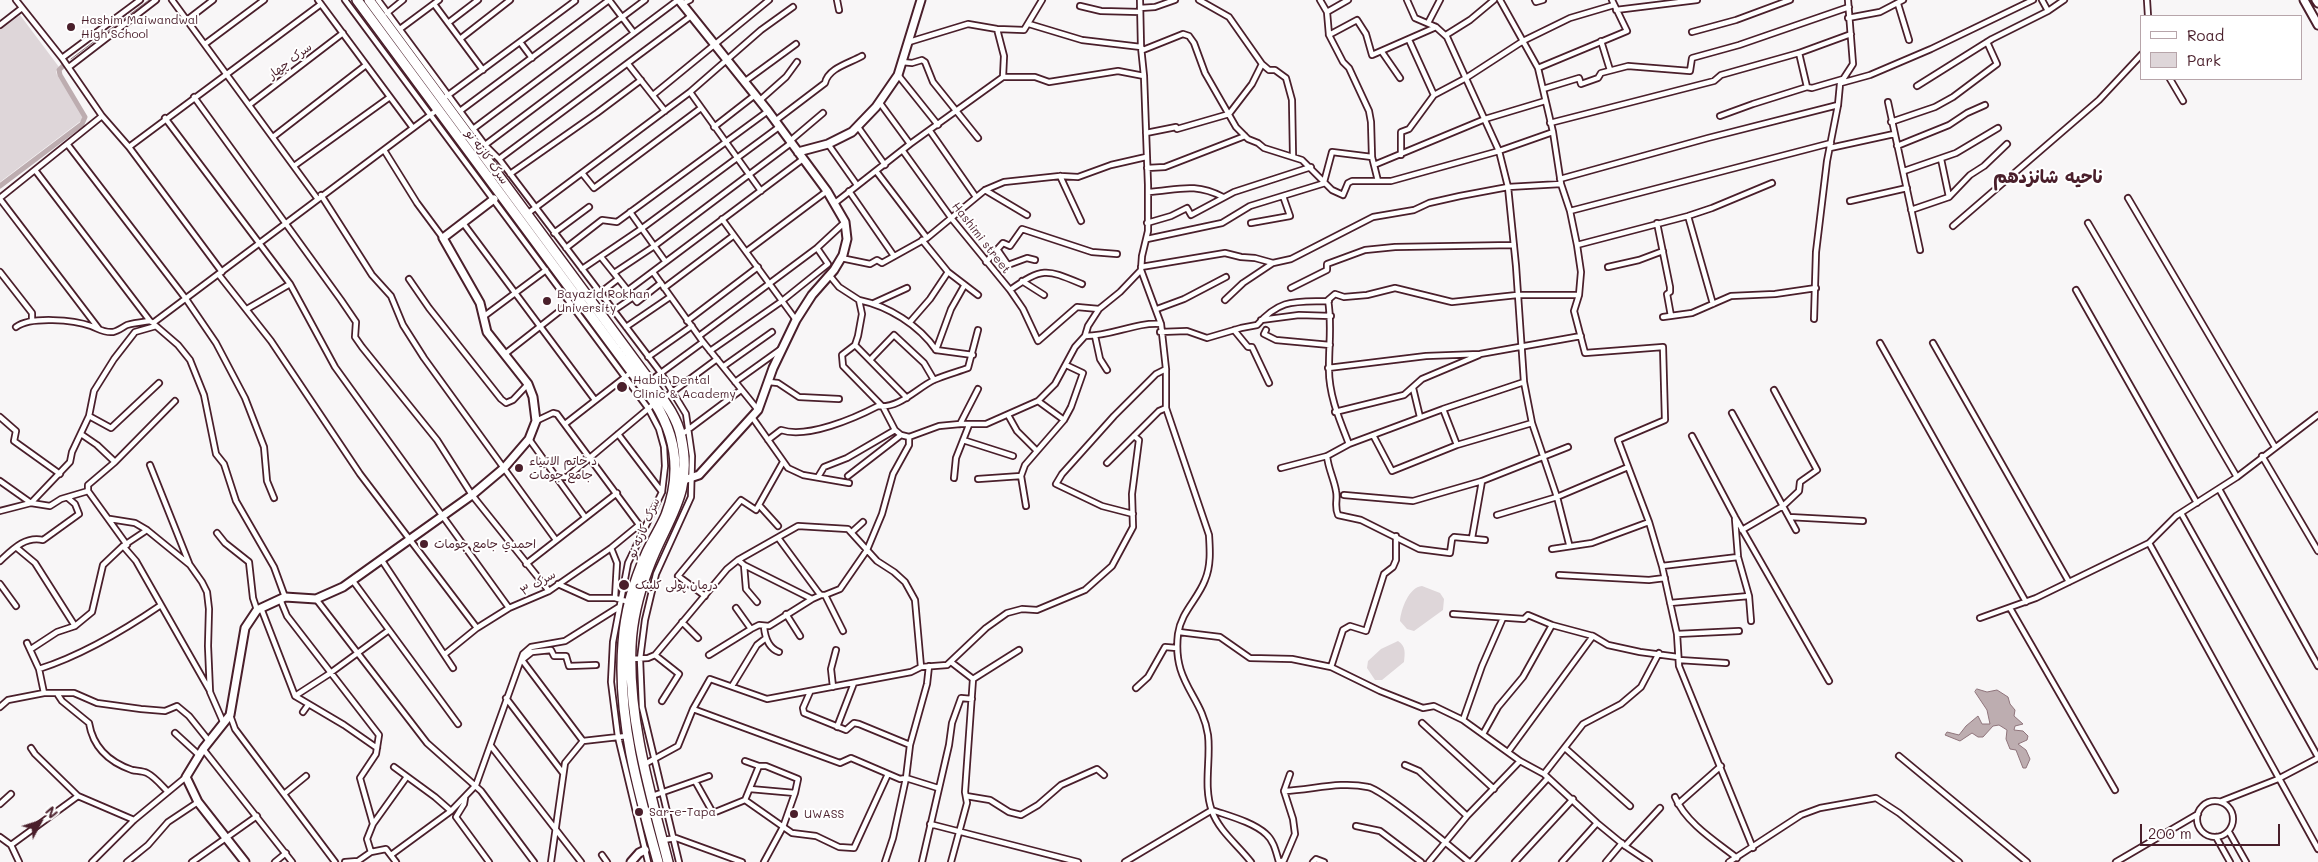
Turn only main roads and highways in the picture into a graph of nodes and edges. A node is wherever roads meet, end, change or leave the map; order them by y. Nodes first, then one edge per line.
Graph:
1 (356, 0) edge
2 (369, 0) edge
3 (632, 372) junction
4 (655, 403) junction
5 (627, 644) junction
6 (627, 688) junction
7 (658, 862) edge
8 (668, 862) edge

1 - 3 highway, سرک کارته نو
2 - 3 highway, سرک کارته نو
3 - 4 highway, سرک کارته نو
3 - 4 highway, سرک کارته نو
4 - 5 highway, سرک کارته نو
4 - 5 highway, سرک کارته نو
5 - 6 highway, سرک کارته نو
5 - 6 highway, سرک کارته نو
6 - 7 highway, سرک کارته نو
6 - 8 highway, سرک کارته نو

